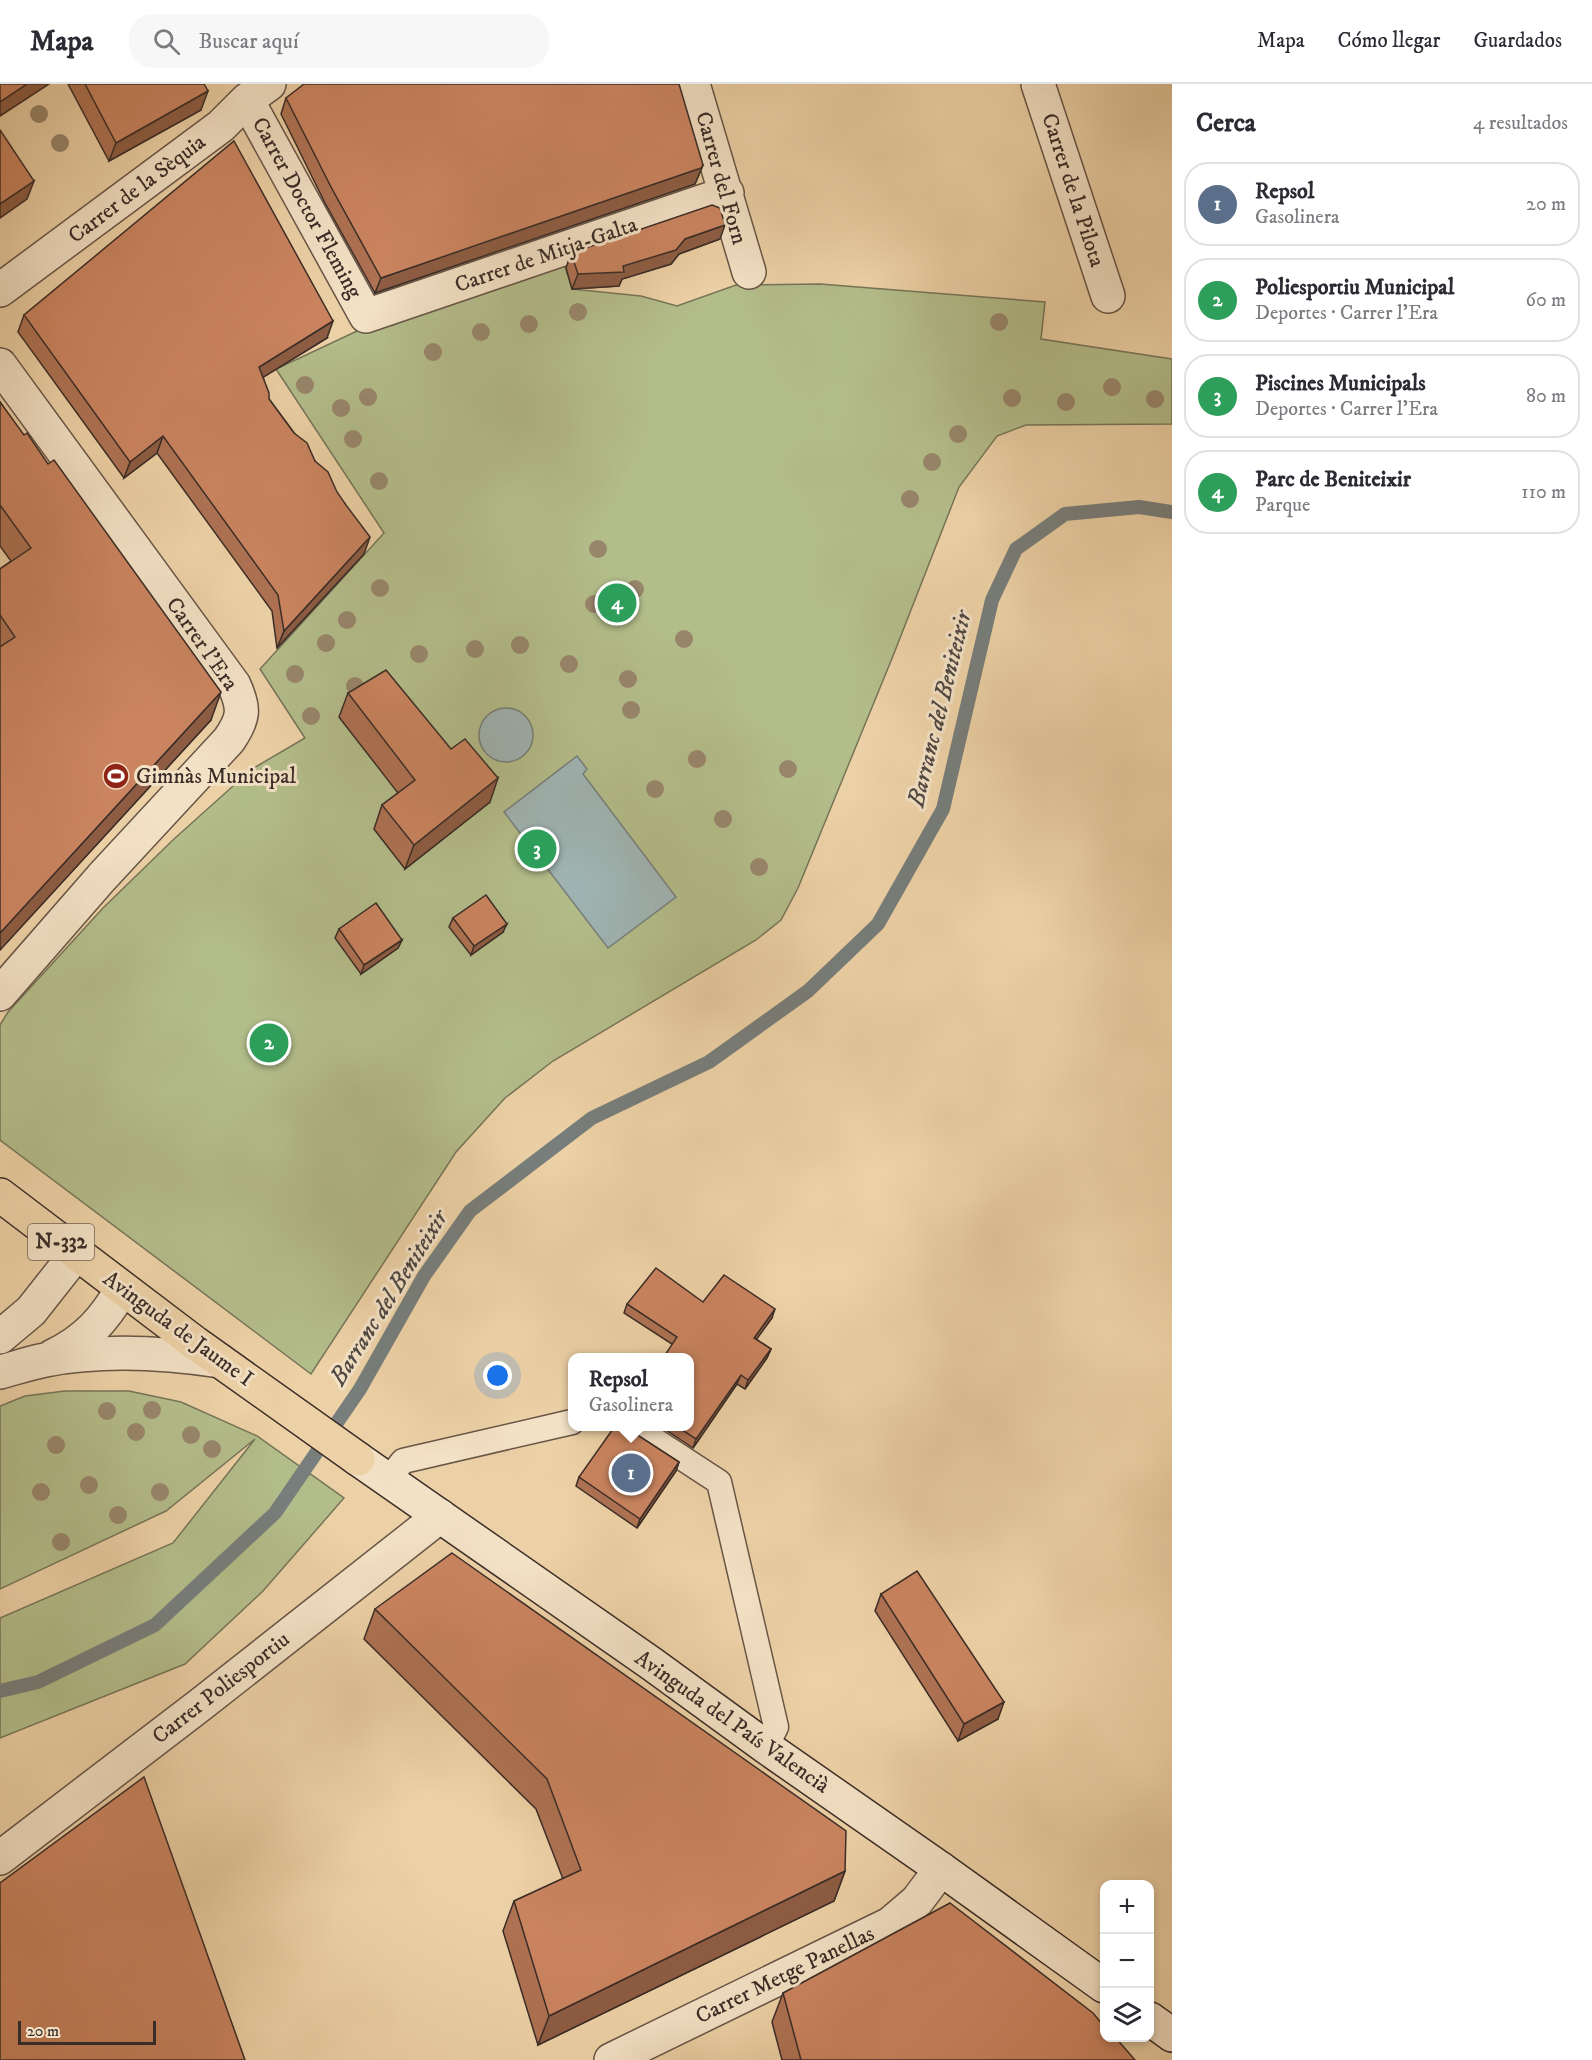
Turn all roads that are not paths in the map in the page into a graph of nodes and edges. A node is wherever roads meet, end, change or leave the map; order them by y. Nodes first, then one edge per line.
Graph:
1 (693, 84) edge
2 (1038, 84) edge
3 (258, 92) edge
4 (727, 193) junction
5 (749, 272) dead end
6 (0, 290) edge
7 (1107, 296) dead end
8 (366, 316) joint
9 (0, 365) edge
10 (0, 994) edge
11 (0, 1195) edge
12 (76, 1254) junction
13 (122, 1289) junction
14 (0, 1337) edge
15 (43, 1360) junction
16 (220, 1361) junction
17 (0, 1372) edge
18 (568, 1423) edge
19 (641, 1431) edge
20 (358, 1459) joint
21 (387, 1481) junction
22 (440, 1516) junction
23 (766, 1747) junction
24 (0, 1858) edge
25 (941, 1869) junction
26 (1100, 1983) edge
27 (1154, 2022) edge
28 (1172, 2035) edge
29 (611, 2060) edge

1 - 4 street, Carrer del Forn
2 - 7 street, Carrer de la Pilota
3 - 6 street, Carrer de la Sèquia
3 - 8 street, Carrer Doctor Fleming
4 - 5 street, Carrer del Forn
4 - 8 street, Carrer de Mitja-Galta
9 - 10 street, Carrer l'Era
11 - 12 highway, Avinguda de Jaume I / N-332
12 - 13 highway, Avinguda de Jaume I / N-332
12 - 14 street
13 - 15 street
13 - 16 highway, Avinguda de Jaume I / N-332
15 - 16 street
15 - 17 street
16 - 20 highway, Avinguda de Jaume I / N-332
18 - 21 lane
19 - 23 lane
20 - 21 street, Avinguda del País Valencià
21 - 22 street, Avinguda del País Valencià
22 - 23 street, Avinguda del País Valencià
22 - 24 street, Carrer Poliesportiu
23 - 25 street, Avinguda del País Valencià
25 - 26 street, Avinguda del País Valencià
25 - 29 street, Carrer Metge Panellas
27 - 28 street

